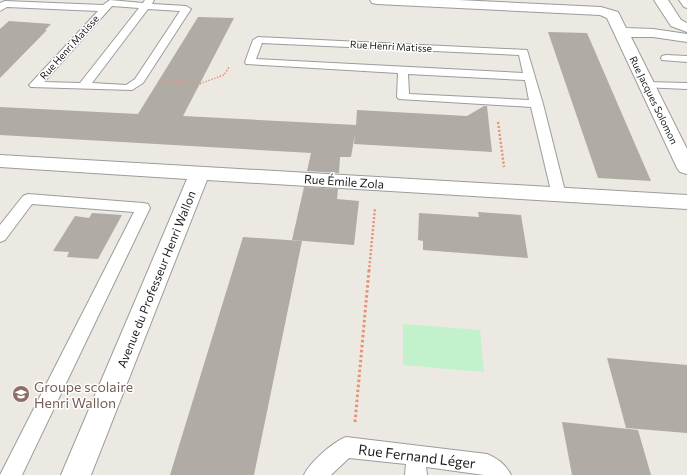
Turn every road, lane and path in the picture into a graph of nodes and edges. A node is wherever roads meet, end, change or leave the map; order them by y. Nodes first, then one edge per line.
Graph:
1 (377, 0) edge
2 (661, 0) edge
3 (683, 0) edge
4 (148, 3) edge
5 (687, 5) edge
6 (0, 8) edge
7 (104, 8) junction
8 (681, 26) edge
9 (621, 32) junction
10 (653, 33) junction
11 (687, 38) edge
12 (666, 58) dead end
13 (687, 59) edge
14 (250, 62) junction
15 (403, 70) junction
16 (529, 77) junction
17 (140, 81) junction
18 (646, 85) junction
19 (84, 86) junction
20 (687, 86) edge
21 (495, 102) junction
22 (537, 104) junction
23 (683, 150) edge
24 (0, 161) edge
25 (687, 168) edge
26 (200, 172) junction
27 (377, 184) junction
28 (507, 192) junction
29 (559, 195) junction
30 (687, 202) edge
31 (0, 236) edge
32 (352, 448) junction
33 (416, 465) edge
34 (11, 475) edge
35 (76, 475) edge
36 (315, 475) edge
37 (500, 475) edge

1 - 9 street, Rue Jacques Solomon
2 - 8 street
3 - 5 lane
4 - 7 lane, Rue Henri Matisse
4 - 17 lane, Rue Henri Matisse
4 - 19 lane
6 - 7 lane, Rue Henri Matisse
7 - 19 lane, Rue Henri Matisse
8 - 10 street
9 - 10 street
9 - 18 street, Rue Jacques Solomon
10 - 11 street
12 - 13 lane
14 - 15 lane, Rue Henri Matisse
14 - 16 lane, Rue Henri Matisse
14 - 17 path
15 - 16 lane, Rue Henri Matisse
15 - 21 lane, Rue Henri Matisse
16 - 22 lane, Rue Henri Matisse
17 - 19 lane, Rue Henri Matisse
18 - 20 lane
18 - 23 street, Rue Jacques Solomon
21 - 22 lane, Rue Henri Matisse
21 - 28 path
22 - 29 lane, Rue Henri Matisse
23 - 25 street, Rue Jacques Solomon
24 - 26 street, Rue Émile Zola
26 - 27 street, Rue Émile Zola
26 - 35 street, Avenue du Professeur Henri Wallon
27 - 28 street, Rue Émile Zola
27 - 32 path
28 - 29 street, Rue Émile Zola
29 - 30 street, Rue Émile Zola
31 - 34 lane
32 - 33 lane, Rue Fernand Léger
32 - 36 lane, Rue Fernand Léger
33 - 37 lane, Rue Fernand Léger

